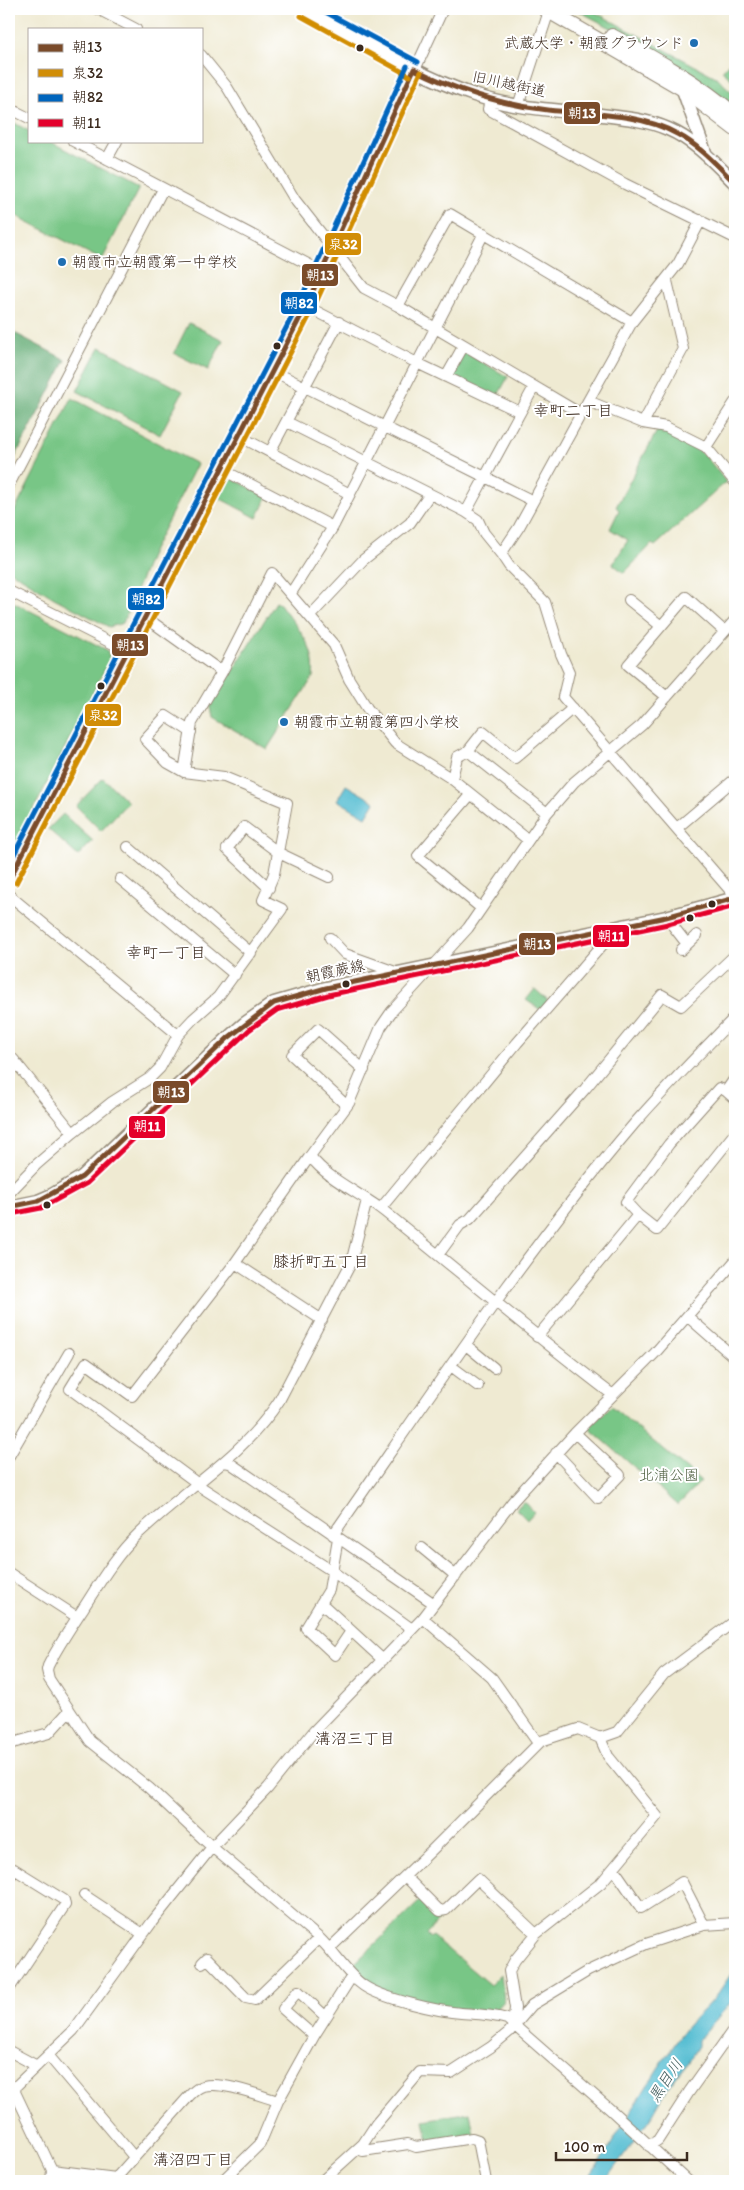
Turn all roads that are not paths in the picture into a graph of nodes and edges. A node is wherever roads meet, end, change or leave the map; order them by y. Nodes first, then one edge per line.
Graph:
1 (98, 9) edge
2 (305, 9) edge
3 (443, 9) edge
4 (552, 10) edge
5 (134, 28) edge
6 (202, 56) edge
7 (414, 69) junction
8 (675, 71) junction
9 (683, 89) junction
10 (490, 100) junction
11 (518, 106) junction
12 (9, 108) edge
13 (735, 116) edge
14 (28, 118) edge
15 (735, 129) edge
16 (75, 142) edge
17 (116, 142) edge
18 (706, 155) junction
19 (107, 159) junction
20 (735, 183) edge
21 (163, 189) junction
22 (700, 220) junction
23 (484, 233) junction
24 (735, 238) edge
25 (334, 250) junction
26 (323, 272) junction
27 (667, 281) junction
28 (306, 306) junction
29 (398, 306) junction
30 (339, 322) junction
31 (632, 322) junction
32 (435, 328) junction
33 (464, 345) junction
34 (417, 363) junction
35 (273, 371) junction
36 (446, 376) junction
37 (534, 387) junction
38 (305, 388) junction
39 (588, 401) junction
40 (735, 402) edge
41 (520, 412) junction
42 (581, 414) junction
43 (287, 422) junction
44 (643, 422) junction
45 (384, 427) junction
46 (239, 436) junction
47 (706, 447) junction
48 (270, 452) junction
49 (367, 461) junction
50 (221, 469) junction
51 (485, 477) junction
52 (735, 482) edge
53 (9, 485) edge
54 (350, 494) junction
55 (430, 494) junction
56 (533, 501) junction
57 (466, 512) junction
58 (332, 527) junction
59 (502, 554) junction
60 (9, 591) edge
61 (291, 593) junction
62 (629, 600) dead end
63 (310, 616) junction
64 (145, 617) junction
65 (735, 620) edge
66 (661, 626) junction
67 (724, 631) junction
68 (127, 651) junction
69 (222, 672) junction
70 (667, 697) junction
71 (573, 708) junction
72 (191, 732) junction
73 (468, 751) junction
74 (611, 752) junction
75 (184, 772) junction
76 (452, 779) junction
77 (735, 779) edge
78 (471, 794) junction
79 (547, 813) junction
80 (677, 828) junction
81 (528, 839) junction
82 (128, 847) dead end
83 (279, 853) junction
84 (329, 876) dead end
85 (120, 879) dead end
86 (9, 880) edge
87 (269, 888) junction
88 (9, 895) edge
89 (735, 897) edge
90 (481, 908) junction
91 (666, 917) junction
92 (618, 927) junction
93 (697, 934) dead end
94 (330, 938) dead end
95 (251, 953) junction
96 (735, 956) edge
97 (430, 968) junction
98 (400, 974) junction
99 (235, 975) junction
100 (735, 1017) edge
101 (178, 1035) junction
102 (9, 1062) edge
103 (364, 1070) junction
104 (735, 1078) edge
105 (726, 1091) junction
106 (735, 1099) edge
107 (347, 1106) junction
108 (73, 1133) junction
109 (735, 1133) edge
110 (310, 1156) junction
111 (9, 1193) edge
112 (367, 1200) junction
113 (9, 1207) edge
114 (381, 1208) junction
115 (638, 1215) junction
116 (438, 1254) junction
117 (735, 1261) edge
118 (234, 1263) junction
119 (496, 1301) junction
120 (687, 1316) junction
121 (322, 1320) junction
122 (537, 1337) junction
123 (466, 1345) junction
124 (69, 1352) dead end
125 (735, 1358) edge
126 (451, 1366) junction
127 (494, 1368) dead end
128 (478, 1386) dead end
129 (613, 1395) junction
130 (575, 1433) junction
131 (556, 1453) junction
132 (9, 1456) edge
133 (224, 1462) junction
134 (197, 1484) junction
135 (336, 1536) junction
136 (422, 1548) dead end
137 (332, 1571) junction
138 (9, 1573) edge
139 (456, 1576) junction
140 (321, 1603) junction
141 (433, 1603) junction
142 (77, 1617) junction
143 (423, 1618) junction
144 (735, 1621) edge
145 (412, 1630) junction
146 (351, 1631) junction
147 (383, 1660) junction
148 (69, 1711) junction
149 (600, 1738) junction
150 (538, 1743) junction
151 (9, 1744) edge
152 (212, 1847) junction
153 (614, 1869) junction
154 (405, 1876) junction
155 (9, 1878) edge
156 (84, 1895) dead end
157 (735, 1923) edge
158 (704, 1925) junction
159 (144, 1934) junction
160 (536, 1934) junction
161 (319, 1938) junction
162 (330, 1948) junction
163 (202, 1964) dead end
164 (352, 1976) junction
165 (9, 1989) edge
166 (326, 2017) junction
167 (513, 2024) junction
168 (735, 2027) edge
169 (314, 2036) junction
170 (9, 2051) edge
171 (48, 2055) junction
172 (37, 2066) junction
173 (278, 2101) junction
174 (649, 2146) junction
175 (358, 2149) junction
176 (134, 2157) junction
177 (52, 2170) junction
178 (118, 2179) edge
179 (225, 2180) edge
180 (51, 2181) edge
181 (322, 2181) edge
182 (486, 2181) edge
183 (688, 2181) edge

1 - 5 street
2 - 7 main road, 旧川越街道
3 - 7 street
4 - 8 highway
4 - 9 highway
4 - 11 street
6 - 25 street
7 - 10 main road, 旧川越街道
7 - 25 street
8 - 9 main road
8 - 13 highway
9 - 15 highway
9 - 18 main road
10 - 11 main road, 旧川越街道
10 - 22 street
11 - 18 main road, 旧川越街道
12 - 14 street
16 - 19 street
17 - 19 street
18 - 20 main road, 旧川越街道
19 - 21 street
21 - 26 street
21 - 53 street
22 - 24 street
22 - 27 street
23 - 29 street
23 - 31 street
23 - 32 street
25 - 26 street
25 - 29 street
26 - 28 street
27 - 31 street
27 - 44 street
28 - 30 street
28 - 35 street
29 - 32 street
30 - 34 street
30 - 38 street
31 - 39 street
32 - 33 street
32 - 34 street
33 - 36 street
33 - 37 street
34 - 36 street
34 - 45 street
35 - 38 street
35 - 46 street
36 - 41 street
37 - 41 street
37 - 42 street
38 - 43 street
38 - 45 street
39 - 42 street
39 - 44 street
40 - 47 street
41 - 51 street
42 - 56 street
43 - 48 street
43 - 49 street
44 - 47 street
45 - 49 street
45 - 51 street
46 - 48 street
46 - 50 street
47 - 52 street
48 - 54 street
49 - 54 street
49 - 55 street
50 - 58 street
50 - 64 street
51 - 56 street
51 - 57 street
54 - 58 street
55 - 57 street
55 - 63 street
56 - 59 street
57 - 59 street
58 - 61 street
59 - 71 street
60 - 68 street
61 - 63 street
61 - 69 street
62 - 66 street
63 - 76 street
64 - 68 street
64 - 69 street
65 - 67 street
66 - 67 street
66 - 70 street
67 - 70 street
68 - 86 street
69 - 72 street
70 - 74 street
71 - 73 street
71 - 74 street
72 - 75 street
72 - 75 street
73 - 76 street
73 - 79 street
74 - 79 street
74 - 80 street
75 - 83 street
76 - 78 street
77 - 80 street
78 - 81 street
78 - 90 street
79 - 81 street
80 - 89 street
81 - 90 street
82 - 95 street
83 - 84 street
83 - 87 street
83 - 87 street
85 - 99 street
87 - 95 street
88 - 101 street
89 - 91 main road, 朝霞蕨線
90 - 97 street
91 - 92 main road, 朝霞蕨線
91 - 93 street
92 - 97 main road, 朝霞蕨線
92 - 114 street
94 - 98 street
95 - 99 street
96 - 116 street
97 - 98 main road, 朝霞蕨線
97 - 103 street
98 - 113 main road, 朝霞蕨線
99 - 101 street
100 - 119 street
101 - 108 street
102 - 108 street
103 - 107 street
103 - 107 street
104 - 105 street
105 - 106 street
105 - 115 street
107 - 110 street
108 - 111 street
109 - 115 street
110 - 112 street
110 - 118 street
112 - 114 street
112 - 121 street
114 - 116 street
115 - 122 street
116 - 119 street
117 - 120 street
118 - 121 street
118 - 134 street
119 - 122 street
119 - 123 street
120 - 125 street
120 - 129 street
121 - 133 street
122 - 129 street
123 - 126 street
123 - 127 street
124 - 132 street
126 - 128 street
126 - 135 street
129 - 130 street
130 - 131 street
130 - 131 street
131 - 139 street
133 - 134 street
133 - 135 street
134 - 137 street
134 - 142 street
135 - 137 street
135 - 141 street
136 - 139 street
137 - 140 street
137 - 145 street
138 - 142 street
139 - 141 street
140 - 146 street
140 - 146 street
141 - 143 street
142 - 148 street
143 - 145 street
143 - 150 street
144 - 149 street
145 - 147 street
146 - 147 street
147 - 152 street
148 - 151 street
148 - 152 street
149 - 150 street
149 - 153 street
150 - 154 street
152 - 159 street
152 - 161 street
153 - 158 street
153 - 160 street
154 - 160 street
154 - 162 street
155 - 165 street
156 - 159 street
157 - 158 street
158 - 167 street
159 - 171 street
160 - 167 street
161 - 162 street
161 - 163 street
162 - 164 street
164 - 166 street
164 - 167 street
166 - 169 street
166 - 169 street
167 - 174 street
167 - 175 street
168 - 174 street
169 - 173 street
170 - 172 street
171 - 172 street
171 - 176 street
172 - 177 street
173 - 176 street
173 - 179 street
174 - 183 street
175 - 181 street
175 - 182 street
176 - 178 street
177 - 178 street
177 - 180 street

